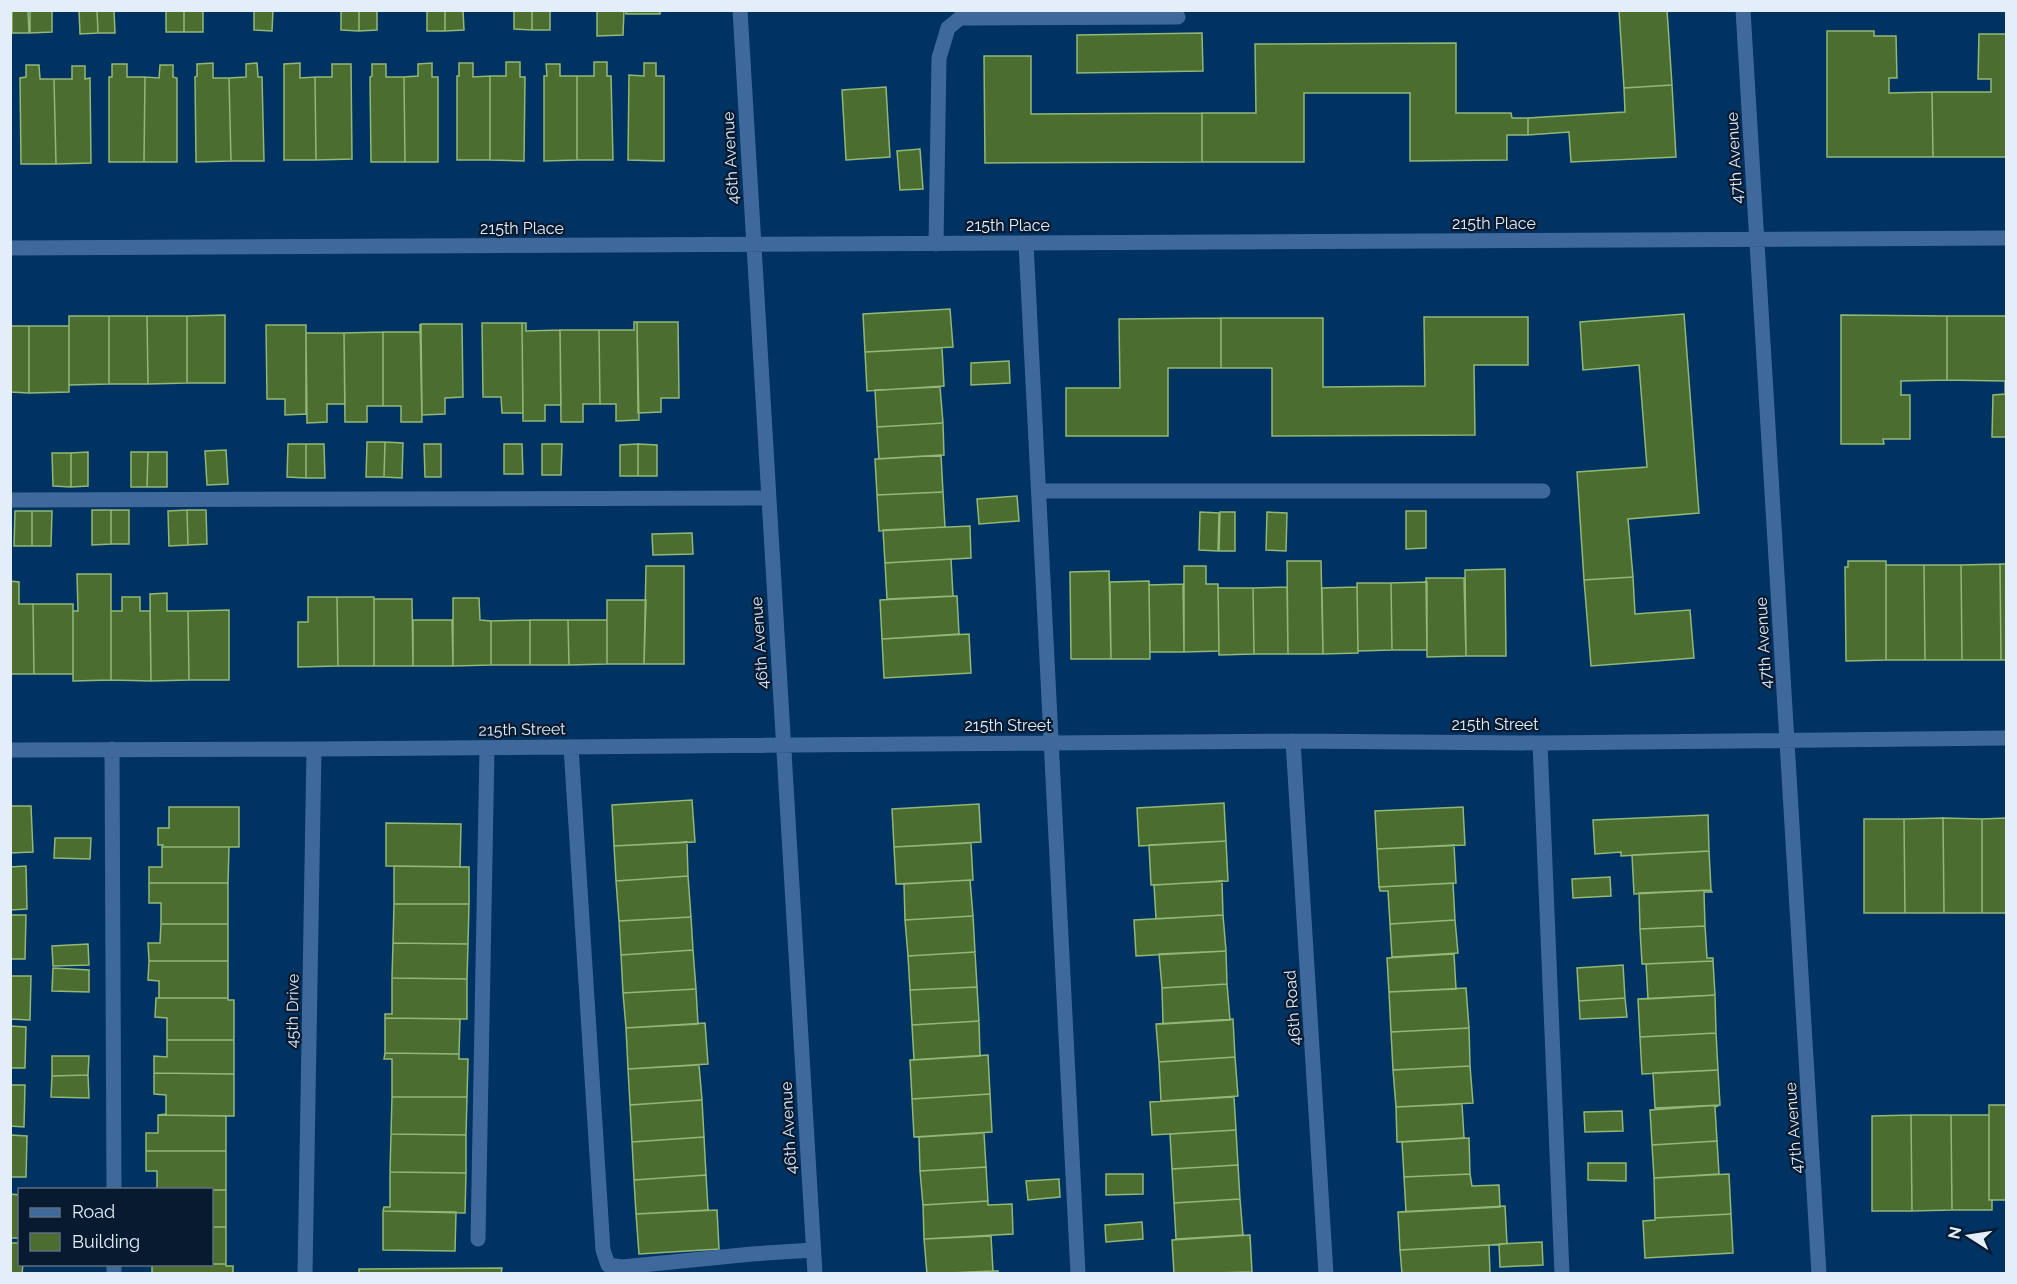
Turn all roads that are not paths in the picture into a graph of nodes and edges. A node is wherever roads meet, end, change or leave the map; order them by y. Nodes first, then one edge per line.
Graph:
1 (740, 10) edge
2 (1743, 10) edge
3 (1178, 16) dead end
4 (2007, 238) edge
5 (1757, 239) junction
6 (1026, 243) junction
7 (936, 244) junction
8 (753, 245) junction
9 (10, 248) edge
10 (1039, 491) junction
11 (1543, 491) dead end
12 (768, 498) junction
13 (10, 500) edge
14 (2007, 738) edge
15 (1787, 740) junction
16 (1293, 741) junction
17 (1051, 742) junction
18 (1540, 742) junction
19 (784, 745) junction
20 (571, 747) junction
21 (487, 748) junction
22 (112, 749) junction
23 (314, 749) junction
24 (10, 750) edge
25 (114, 1188) edge
26 (478, 1239) dead end
27 (813, 1250) junction
28 (305, 1274) edge
29 (815, 1274) edge
30 (1078, 1274) edge
31 (1326, 1274) edge
32 (1562, 1274) edge
33 (1819, 1274) edge

1 - 8 street, 46th Avenue
2 - 5 street, 47th Avenue
3 - 7 street
4 - 5 street, 215th Place
5 - 6 street, 215th Place
5 - 15 street, 47th Avenue
6 - 7 street, 215th Place
6 - 10 street
7 - 8 street, 215th Place
8 - 9 street, 215th Place
8 - 12 street, 46th Avenue
10 - 11 street
10 - 17 street
12 - 13 street
12 - 19 street, 46th Avenue
14 - 15 street, 215th Street
15 - 18 street, 215th Street
15 - 33 street, 47th Avenue
16 - 17 street, 215th Street
16 - 18 street, 215th Street
16 - 31 street, 46th Road
17 - 19 street, 215th Street
17 - 30 street
18 - 32 street
19 - 20 street, 215th Street
19 - 27 street, 46th Avenue
20 - 21 street, 215th Street
20 - 27 street
21 - 23 street, 215th Street
21 - 26 street
22 - 23 street, 215th Street
22 - 24 street, 215th Street
22 - 25 street
23 - 28 street, 45th Drive
27 - 29 street, 46th Avenue

